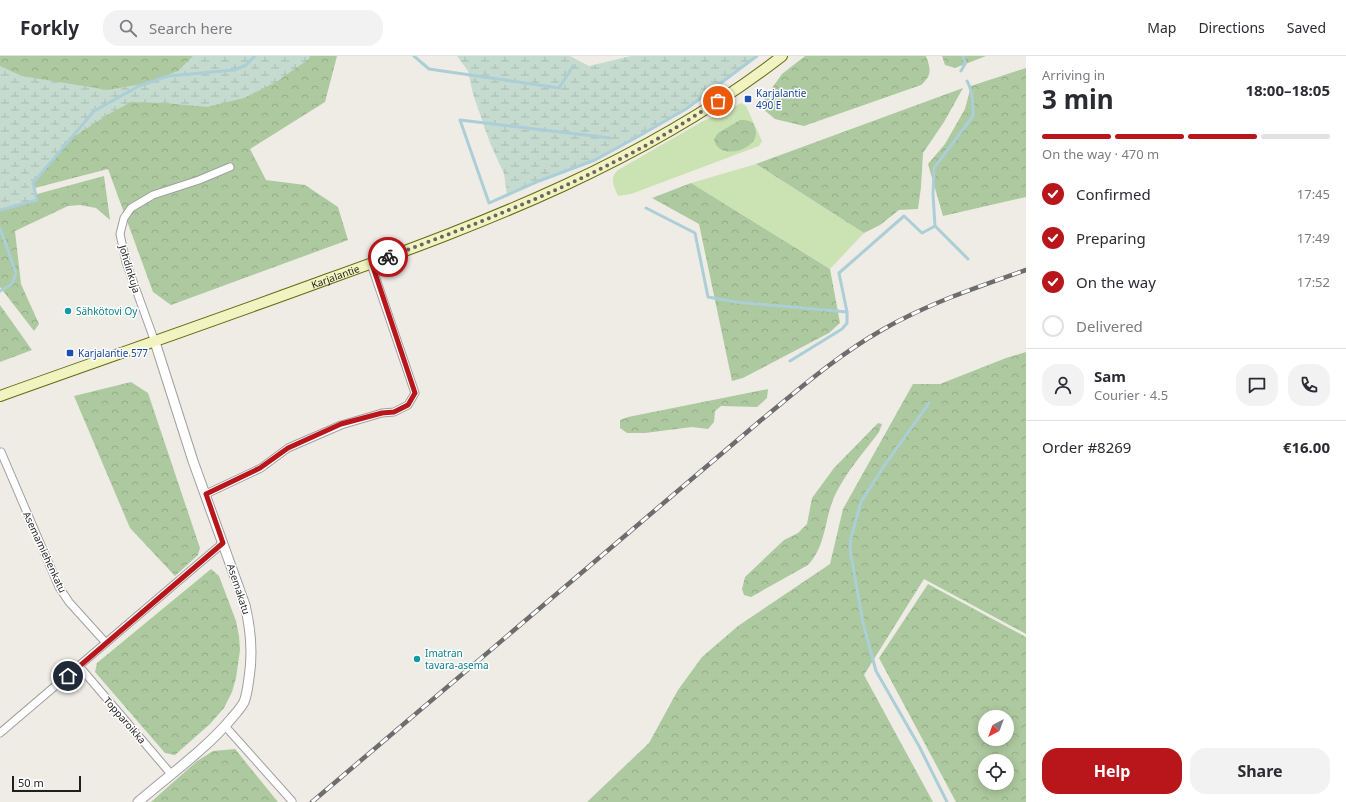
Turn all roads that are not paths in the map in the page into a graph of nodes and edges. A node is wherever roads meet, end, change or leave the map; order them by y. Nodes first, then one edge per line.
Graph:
1 (782, 56) edge
2 (230, 167) dead end
3 (372, 264) junction
4 (155, 342) junction
5 (0, 396) edge
6 (1, 452) edge
7 (206, 494) junction
8 (223, 543) junction
9 (106, 643) junction
10 (79, 666) junction
11 (225, 726) junction
12 (0, 733) edge
13 (171, 774) junction
14 (292, 801) edge
15 (138, 802) edge

1 - 3 main road, Karjalantie
2 - 4 street, Johdinkuja
3 - 4 main road, Karjalantie
3 - 7 street
4 - 5 main road, Karjalantie
4 - 7 street, Asemakatu
6 - 9 street, Asemamiehenkatu
7 - 8 street, Asemakatu
8 - 9 street
8 - 11 street, Asemakatu
9 - 10 street
10 - 12 street
10 - 13 street, Topparoikka
11 - 13 street, Asemakatu
11 - 14 street
13 - 15 street, Asemakatu

